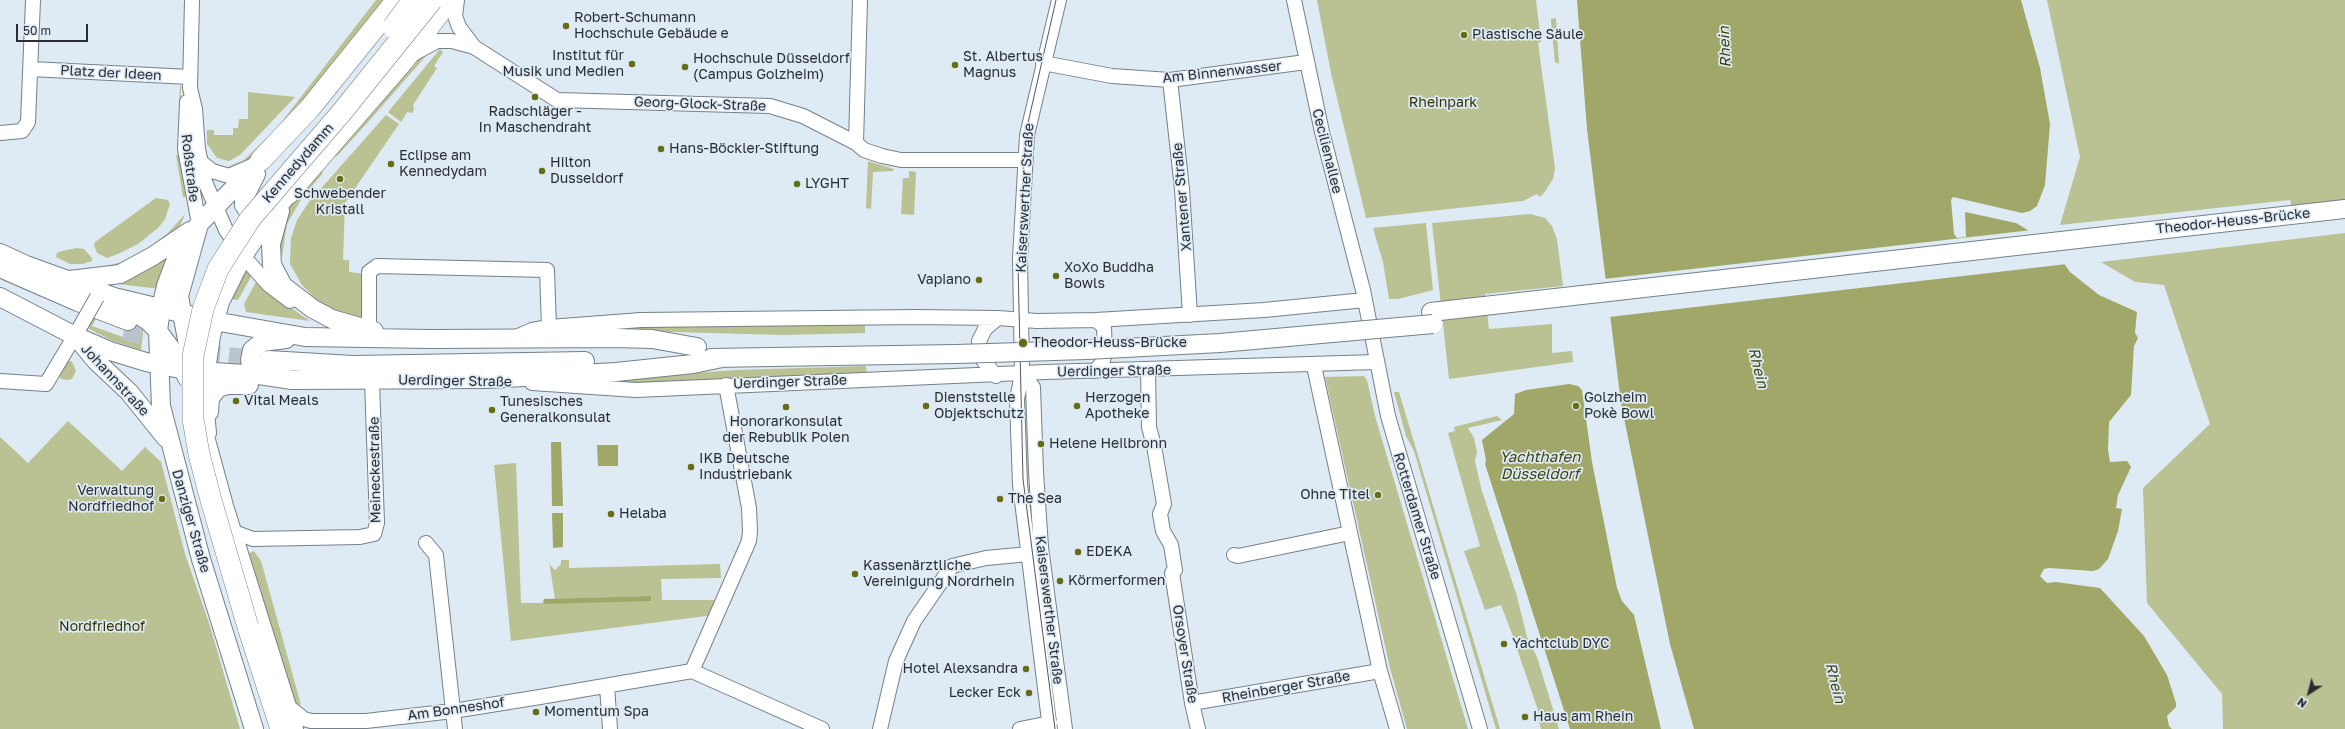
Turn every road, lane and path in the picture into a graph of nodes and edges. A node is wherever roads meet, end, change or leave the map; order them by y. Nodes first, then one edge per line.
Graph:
1 (33, 0) edge
2 (192, 0) edge
3 (397, 0) edge
4 (413, 0) edge
5 (432, 0) edge
6 (449, 0) edge
7 (457, 0) edge
8 (860, 0) edge
9 (1058, 0) edge
10 (1294, 0) edge
11 (474, 47) junction
12 (404, 60) junction
13 (1043, 62) junction
14 (1306, 62) junction
15 (31, 68) junction
16 (1170, 80) junction
17 (190, 83) junction
18 (0, 133) edge
19 (856, 143) junction
20 (261, 160) junction
21 (1025, 160) junction
22 (201, 162) junction
23 (288, 194) junction
24 (219, 203) junction
25 (2345, 209) edge
26 (274, 212) junction
27 (2345, 220) edge
28 (199, 224) junction
29 (226, 230) junction
30 (2121, 240) junction
31 (0, 253) edge
32 (243, 256) junction
33 (0, 268) edge
34 (120, 274) junction
35 (0, 280) edge
36 (68, 280) junction
37 (0, 296) edge
38 (104, 296) junction
39 (1365, 300) junction
40 (220, 302) junction
41 (173, 311) junction
42 (1190, 315) junction
43 (998, 318) junction
44 (1021, 320) junction
45 (1096, 320) junction
46 (214, 321) junction
47 (549, 327) junction
48 (159, 329) junction
49 (364, 329) junction
50 (77, 331) junction
51 (305, 337) junction
52 (189, 339) junction
53 (430, 339) junction
54 (513, 339) junction
55 (697, 347) junction
56 (956, 348) junction
57 (722, 358) junction
58 (265, 362) junction
59 (1376, 362) junction
60 (158, 365) junction
61 (1314, 366) junction
62 (185, 370) junction
63 (1148, 370) junction
64 (206, 371) junction
65 (1095, 371) junction
66 (1022, 374) junction
67 (996, 376) junction
68 (487, 378) junction
69 (292, 380) junction
70 (0, 381) edge
71 (372, 381) junction
72 (726, 385) junction
73 (170, 444) junction
74 (210, 452) junction
75 (232, 531) junction
76 (1350, 533) junction
77 (426, 543) dead end
78 (1029, 554) junction
79 (1234, 554) dead end
80 (241, 628) junction
81 (692, 670) junction
82 (1380, 671) junction
83 (607, 686) junction
84 (1192, 703) junction
85 (285, 704) junction
86 (453, 711) junction
87 (1050, 726) edge
88 (254, 729) edge
89 (269, 729) edge
90 (281, 729) edge
91 (294, 729) edge
92 (456, 729) edge
93 (610, 729) edge
94 (822, 729) edge
95 (880, 729) edge
96 (1020, 729) edge
97 (1065, 729) edge
98 (1198, 729) edge
99 (1397, 729) edge
100 (1480, 729) edge

1 - 15 street
2 - 17 street, Roßstraße
3 - 20 highway, Kennedydamm
4 - 52 highway, Kennedydamm, bridge
5 - 52 highway, Kennedydamm, bridge
6 - 12 highway, Kennedydamm
7 - 11 street, Georg-Glock-Straße
8 - 19 street
9 - 13 street, Kaiserswerther Straße
10 - 14 street, Cecilienallee
11 - 12 street, Georg-Glock-Straße
11 - 19 street, Georg-Glock-Straße
12 - 23 highway, Kennedydamm
13 - 16 street, Am Binnenwasser
13 - 21 street, Kaiserswerther Straße
14 - 16 street, Am Binnenwasser
14 - 39 street, Cecilienallee
15 - 17 street, Platz der Ideen
15 - 18 street
16 - 42 street, Xantener Straße
17 - 22 street, Roßstraße
17 - 28 street, Roßstraße
19 - 21 street, Georg-Glock-Straße
20 - 22 street
20 - 24 main road, Kennedydamm
20 - 26 main road
21 - 44 street, Kaiserswerther Straße
22 - 24 street, Roßstraße
23 - 26 main road, Kennedydamm
23 - 49 main road
24 - 28 main road, Kennedydamm
24 - 29 street, Roßstraße
25 - 30 main road, Theodor-Heuss-Brücke
26 - 32 main road, Kennedydamm
27 - 30 main road, Theodor-Heuss-Brücke
28 - 34 main road, Johannstraße
28 - 41 main road
29 - 32 street, Roßstraße
29 - 40 street
30 - 56 main road
31 - 36 main road, Johannstraße
32 - 40 main road, Kennedydamm
32 - 49 street
33 - 35 main road
34 - 36 main road, Johannstraße
34 - 38 street, Johannstraße
36 - 38 main road, Johannstraße
37 - 50 main road, Johannstraße
38 - 41 main road, Johannstraße
38 - 48 main road, Johannstraße
38 - 50 street, Johannstraße, bridge
39 - 42 street
39 - 59 street, Rotterdamer Straße
40 - 46 main road, Kennedydamm
41 - 46 main road
41 - 48 main road, Danziger Straße
41 - 64 main road
42 - 45 street
43 - 44 street
43 - 47 street
43 - 67 street
44 - 45 street
44 - 66 street, Kaiserswerther Straße
45 - 65 street
46 - 51 main road
46 - 64 main road, Kennedydamm
47 - 49 street
47 - 54 street
48 - 60 main road, Danziger Straße
48 - 62 main road, Johannstraße
49 - 53 main road
50 - 60 main road, Johannstraße
50 - 70 street, Johannstraße
50 - 73 main road, Johannstraße
51 - 53 main road
51 - 58 main road
52 - 80 highway, Danziger Straße, bridge
53 - 54 main road
54 - 55 main road
55 - 56 main road
55 - 58 main road
56 - 57 main road
57 - 58 main road
57 - 68 main road
58 - 64 main road, Uerdinger Straße
58 - 69 main road, Uerdinger Straße
59 - 61 street, Uerdinger Straße
59 - 100 street, Rotterdamer Straße
60 - 62 main road, Johannstraße
60 - 73 main road, Danziger Straße
61 - 63 street, Uerdinger Straße
61 - 76 street
62 - 64 main road, Johannstraße
62 - 74 main road, Johannstraße
63 - 65 street, Uerdinger Straße
63 - 84 street, Orsoyer Straße
64 - 74 main road, Kennedydamm
65 - 66 street, Uerdinger Straße
66 - 67 street, Uerdinger Straße
66 - 78 street, Kaiserswerther Straße
66 - 97 street, Kaiserswerther Straße
67 - 72 street, Uerdinger Straße
68 - 71 main road, Uerdinger Straße
68 - 72 street, Uerdinger Straße
69 - 71 main road, Uerdinger Straße
69 - 74 main road
71 - 75 street, Meineckestraße
72 - 81 street
73 - 74 main road
73 - 88 main road, Danziger Straße
74 - 75 main road
75 - 85 main road
76 - 79 street
76 - 82 street
77 - 86 street
78 - 87 street, Kaiserswerther Straße
78 - 95 street
80 - 89 highway, Danziger Straße
80 - 90 highway, Danziger Straße
81 - 83 street, Am Bonneshof
81 - 94 street
82 - 84 street, Rheinberger Straße
82 - 99 street
83 - 86 street, Am Bonneshof
83 - 93 street
84 - 98 street, Orsoyer Straße
85 - 86 street, Am Bonneshof
85 - 91 main road
86 - 92 street
87 - 96 street

